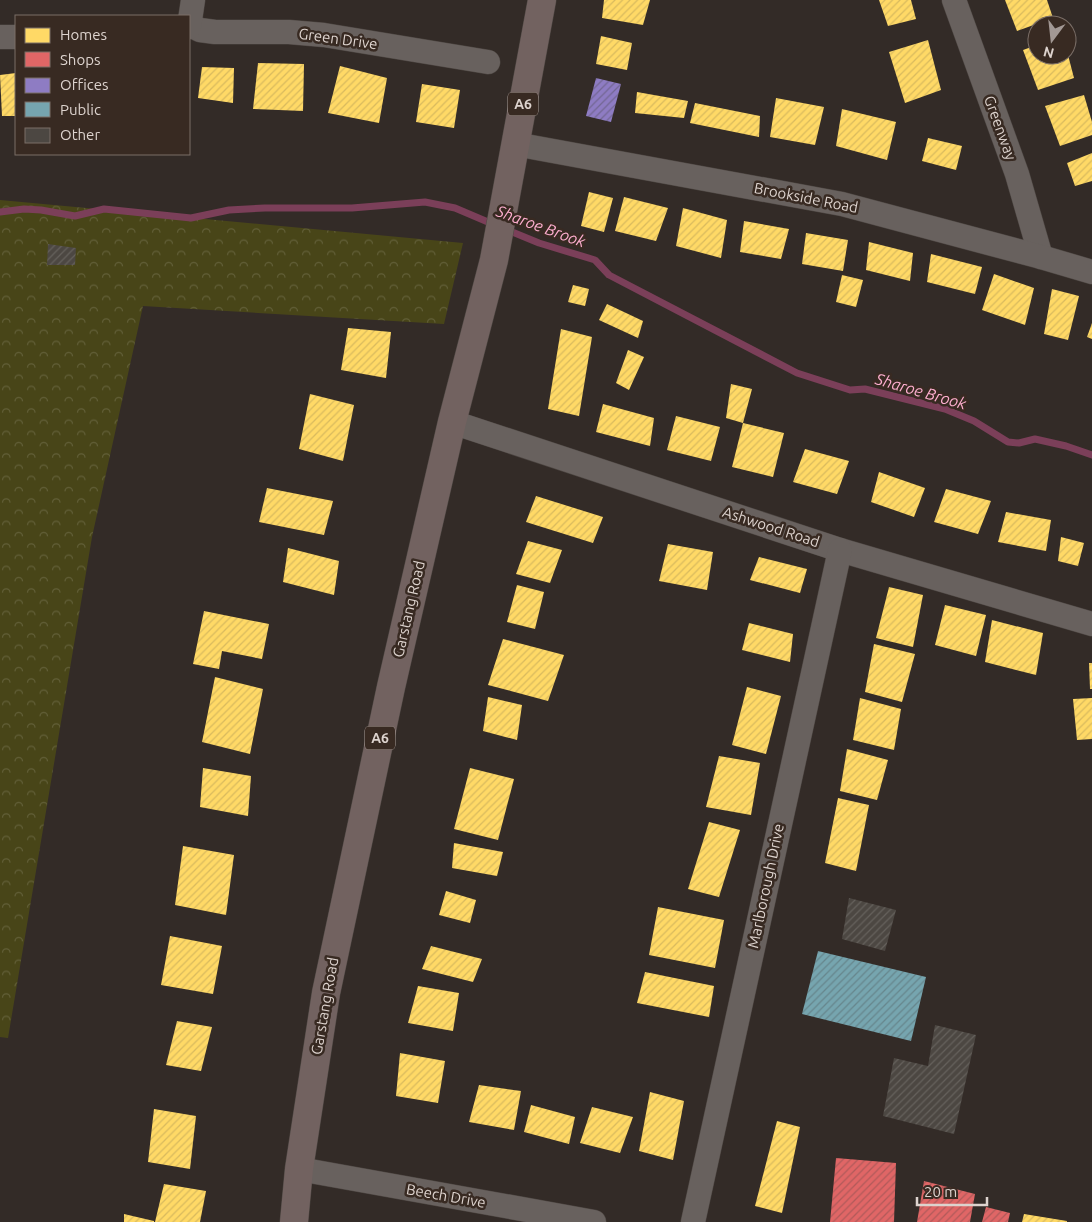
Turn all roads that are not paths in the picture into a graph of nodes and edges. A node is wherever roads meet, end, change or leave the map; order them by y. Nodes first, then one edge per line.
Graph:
1 (193, 0) edge
2 (542, 0) edge
3 (954, 0) edge
4 (190, 20) edge
5 (190, 26) edge
6 (0, 37) edge
7 (15, 38) edge
8 (488, 62) dead end
9 (515, 144) junction
10 (1041, 257) junction
11 (1092, 272) edge
12 (452, 422) junction
13 (840, 550) junction
14 (1092, 624) edge
15 (298, 1169) junction
16 (294, 1222) edge
17 (594, 1222) edge
18 (693, 1222) edge

1 - 4 street
2 - 9 highway, Garstang Road / A6
3 - 10 street, Greenway
5 - 8 street, Green Drive
6 - 7 street
9 - 10 street, Brookside Road
9 - 12 highway, Garstang Road / A6
10 - 11 street, Brookside Road
12 - 13 street, Ashwood Road
12 - 15 highway, Garstang Road / A6
13 - 14 street, Ashwood Road
13 - 18 street, Marlborough Drive
15 - 16 highway, Garstang Road / A6
15 - 17 street, Beech Drive

